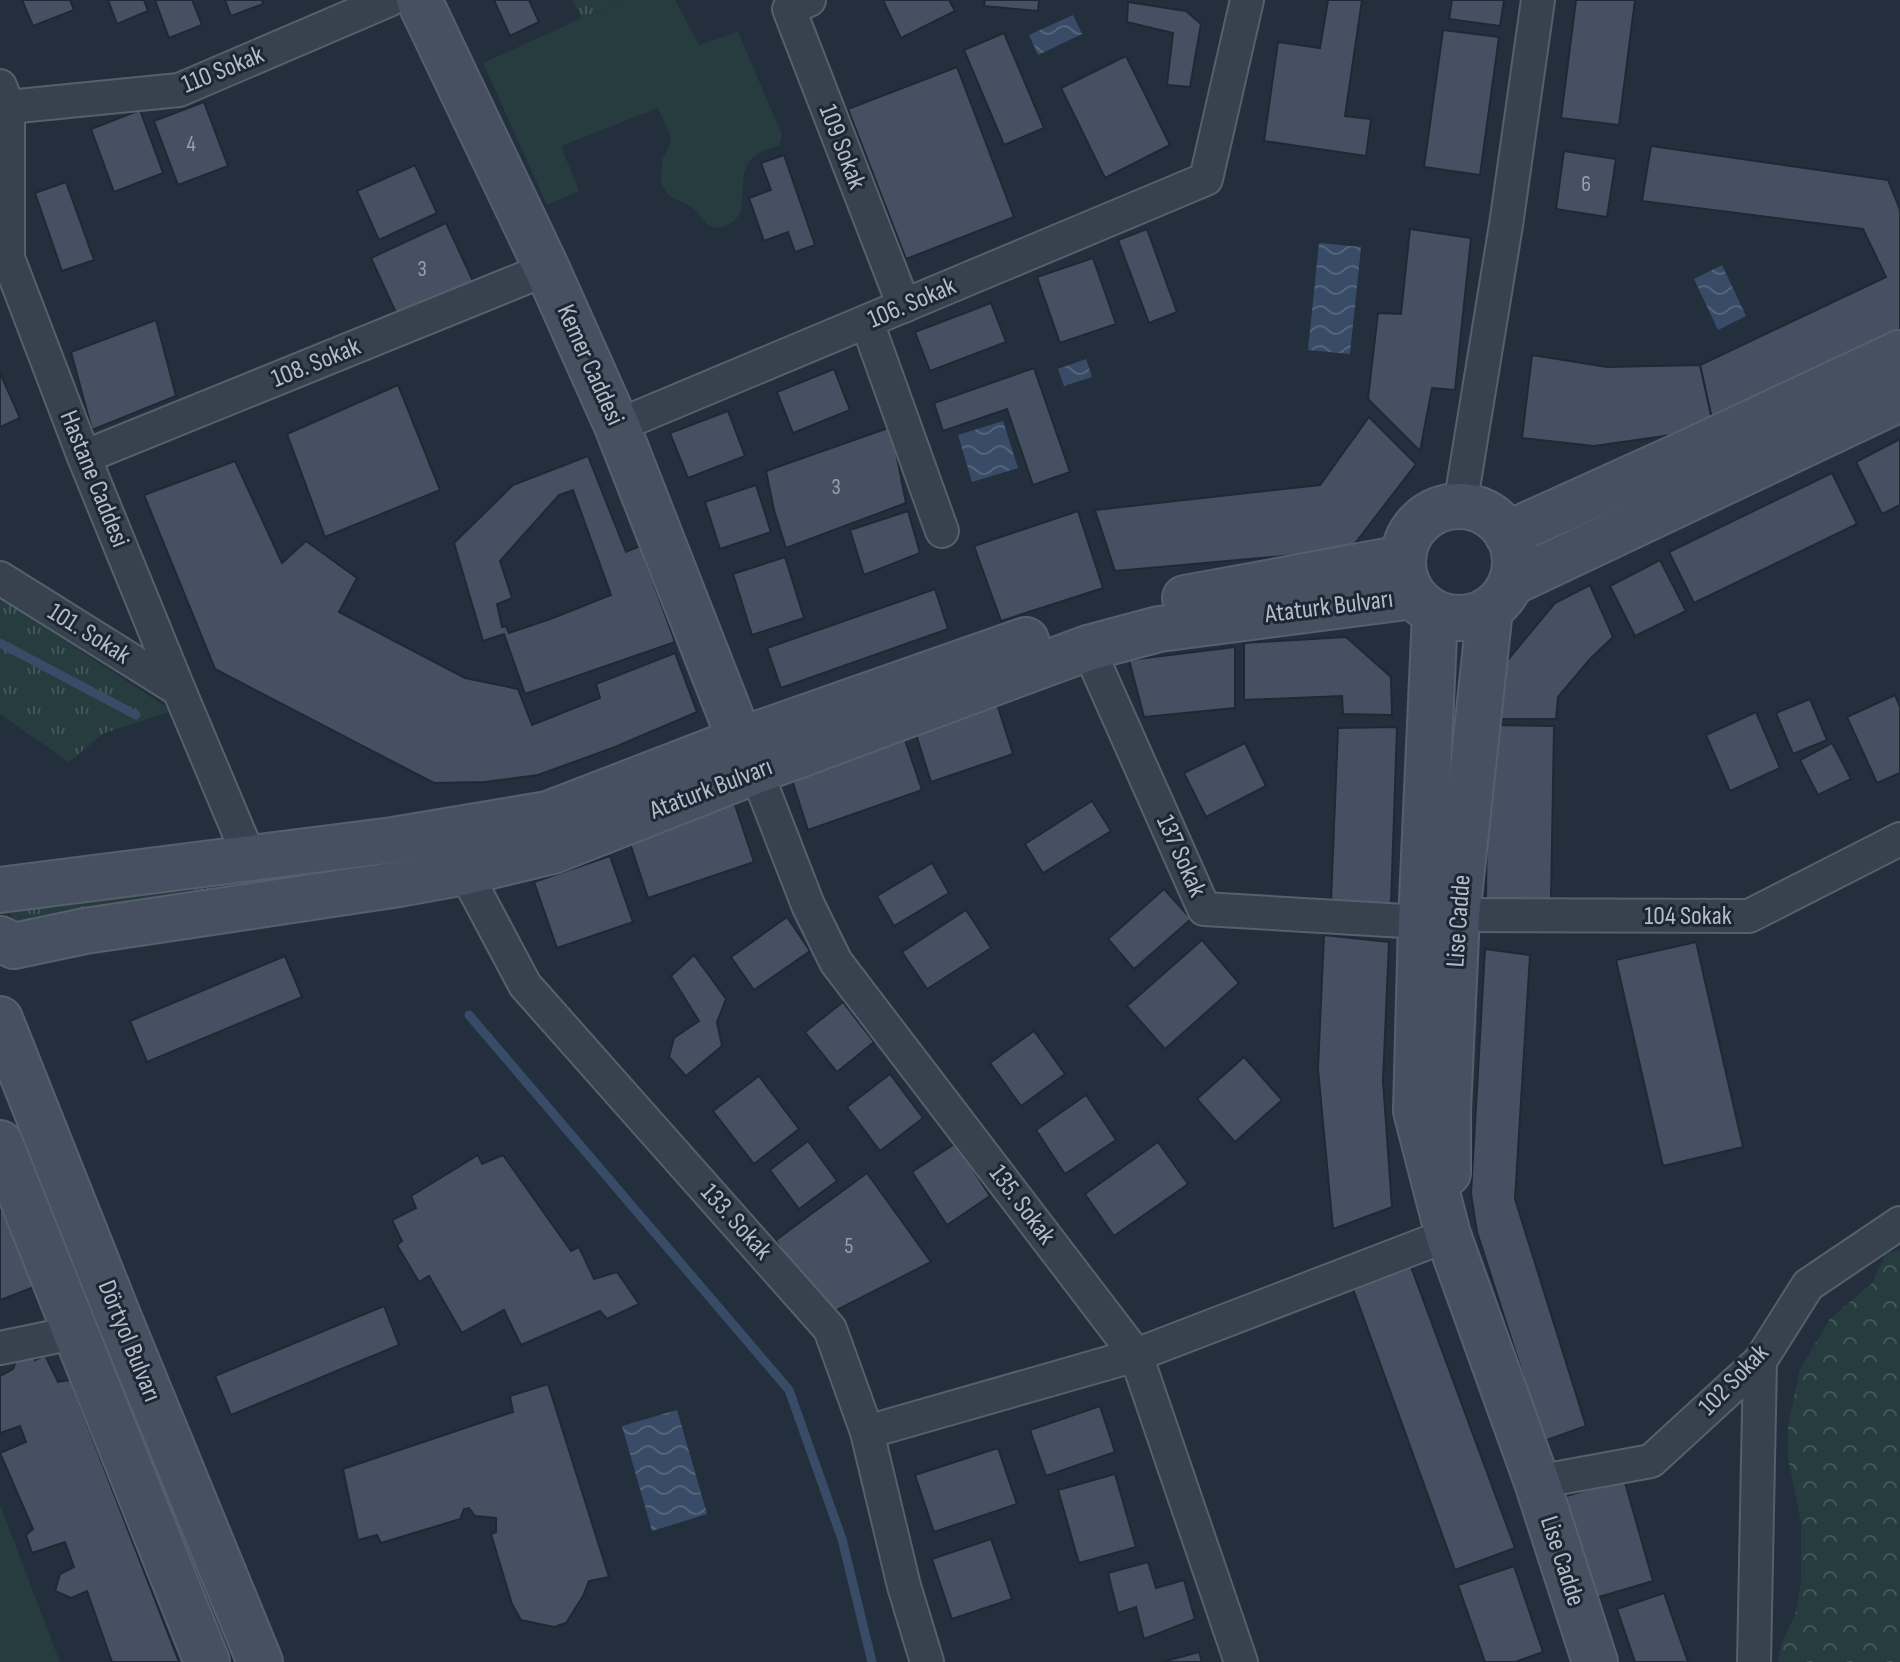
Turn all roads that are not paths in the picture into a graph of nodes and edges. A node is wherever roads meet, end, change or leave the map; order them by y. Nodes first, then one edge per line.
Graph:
1 (389, 0) edge
2 (419, 0) edge
3 (809, 0) edge
4 (1247, 0) edge
5 (1538, 0) edge
6 (3, 101) edge
7 (547, 269) junction
8 (904, 306) junction
9 (867, 322) junction
10 (1900, 353) edge
11 (1900, 399) edge
12 (617, 426) junction
13 (84, 457) junction
14 (1460, 506) junction
15 (942, 531) dead end
16 (1507, 534) junction
17 (0, 578) edge
18 (1417, 589) junction
19 (1500, 596) junction
20 (1088, 648) junction
21 (179, 690) junction
22 (748, 756) junction
23 (449, 831) junction
24 (1900, 839) edge
25 (250, 859) junction
26 (465, 872) junction
27 (0, 890) edge
28 (1439, 918) junction
29 (0, 939) edge
30 (0, 1019) edge
31 (0, 1143) edge
32 (1900, 1223) edge
33 (1448, 1235) junction
34 (76, 1330) junction
35 (0, 1348) edge
36 (1136, 1355) junction
37 (1760, 1361) junction
38 (867, 1432) junction
39 (1537, 1482) junction
40 (207, 1662) edge
41 (260, 1662) edge
42 (927, 1662) edge
43 (1241, 1662) edge
44 (1595, 1662) edge
45 (1754, 1662) edge

1 - 6 street, 110 Sokak
2 - 7 main road, Kemer Caddesi
3 - 8 street, 109 Sokak
4 - 8 street, 106. Sokak
5 - 14 street
6 - 13 street, Hastane Caddesi
7 - 12 main road, Kemer Caddesi
7 - 13 street, 108. Sokak
8 - 9 street, 106. Sokak
9 - 12 street, 106. Sokak
9 - 15 street
10 - 16 main road
11 - 19 main road
12 - 22 main road, Kemer Caddesi
13 - 21 street, Hastane Caddesi
14 - 16 main road
14 - 18 main road
16 - 19 main road
17 - 21 street, 101. Sokak
18 - 19 main road
18 - 20 main road, Ataturk Bulvarı
18 - 22 main road, Ataturk Bulvarı
18 - 28 main road, Lise Cadde
19 - 28 main road, Lise Cadde
20 - 22 main road, Ataturk Bulvarı
20 - 28 street, 137 Sokak
21 - 25 street, Hastane Caddesi
22 - 23 main road, Ataturk Bulvarı
22 - 26 main road, Ataturk Bulvarı
22 - 36 street, 135. Sokak
23 - 25 main road, Ataturk Bulvarı
23 - 26 street, 133. Sokak
24 - 28 street, 104 Sokak
25 - 27 main road, Ataturk Bulvarı
26 - 29 main road, Ataturk Bulvarı
26 - 38 street, 133. Sokak
28 - 33 main road, Lise Cadde
30 - 41 main road, Dörtyol Bulvarı
31 - 34 main road, Dörtyol Bulvarı
32 - 37 street, 102 Sokak
33 - 36 street
33 - 39 main road, Lise Cadde
34 - 35 street
34 - 40 main road, Dörtyol Bulvarı
36 - 38 street
36 - 43 street, 135. Sokak
37 - 39 street, 102 Sokak
37 - 45 street
38 - 42 street, 133. Sokak
39 - 44 main road, Lise Cadde

